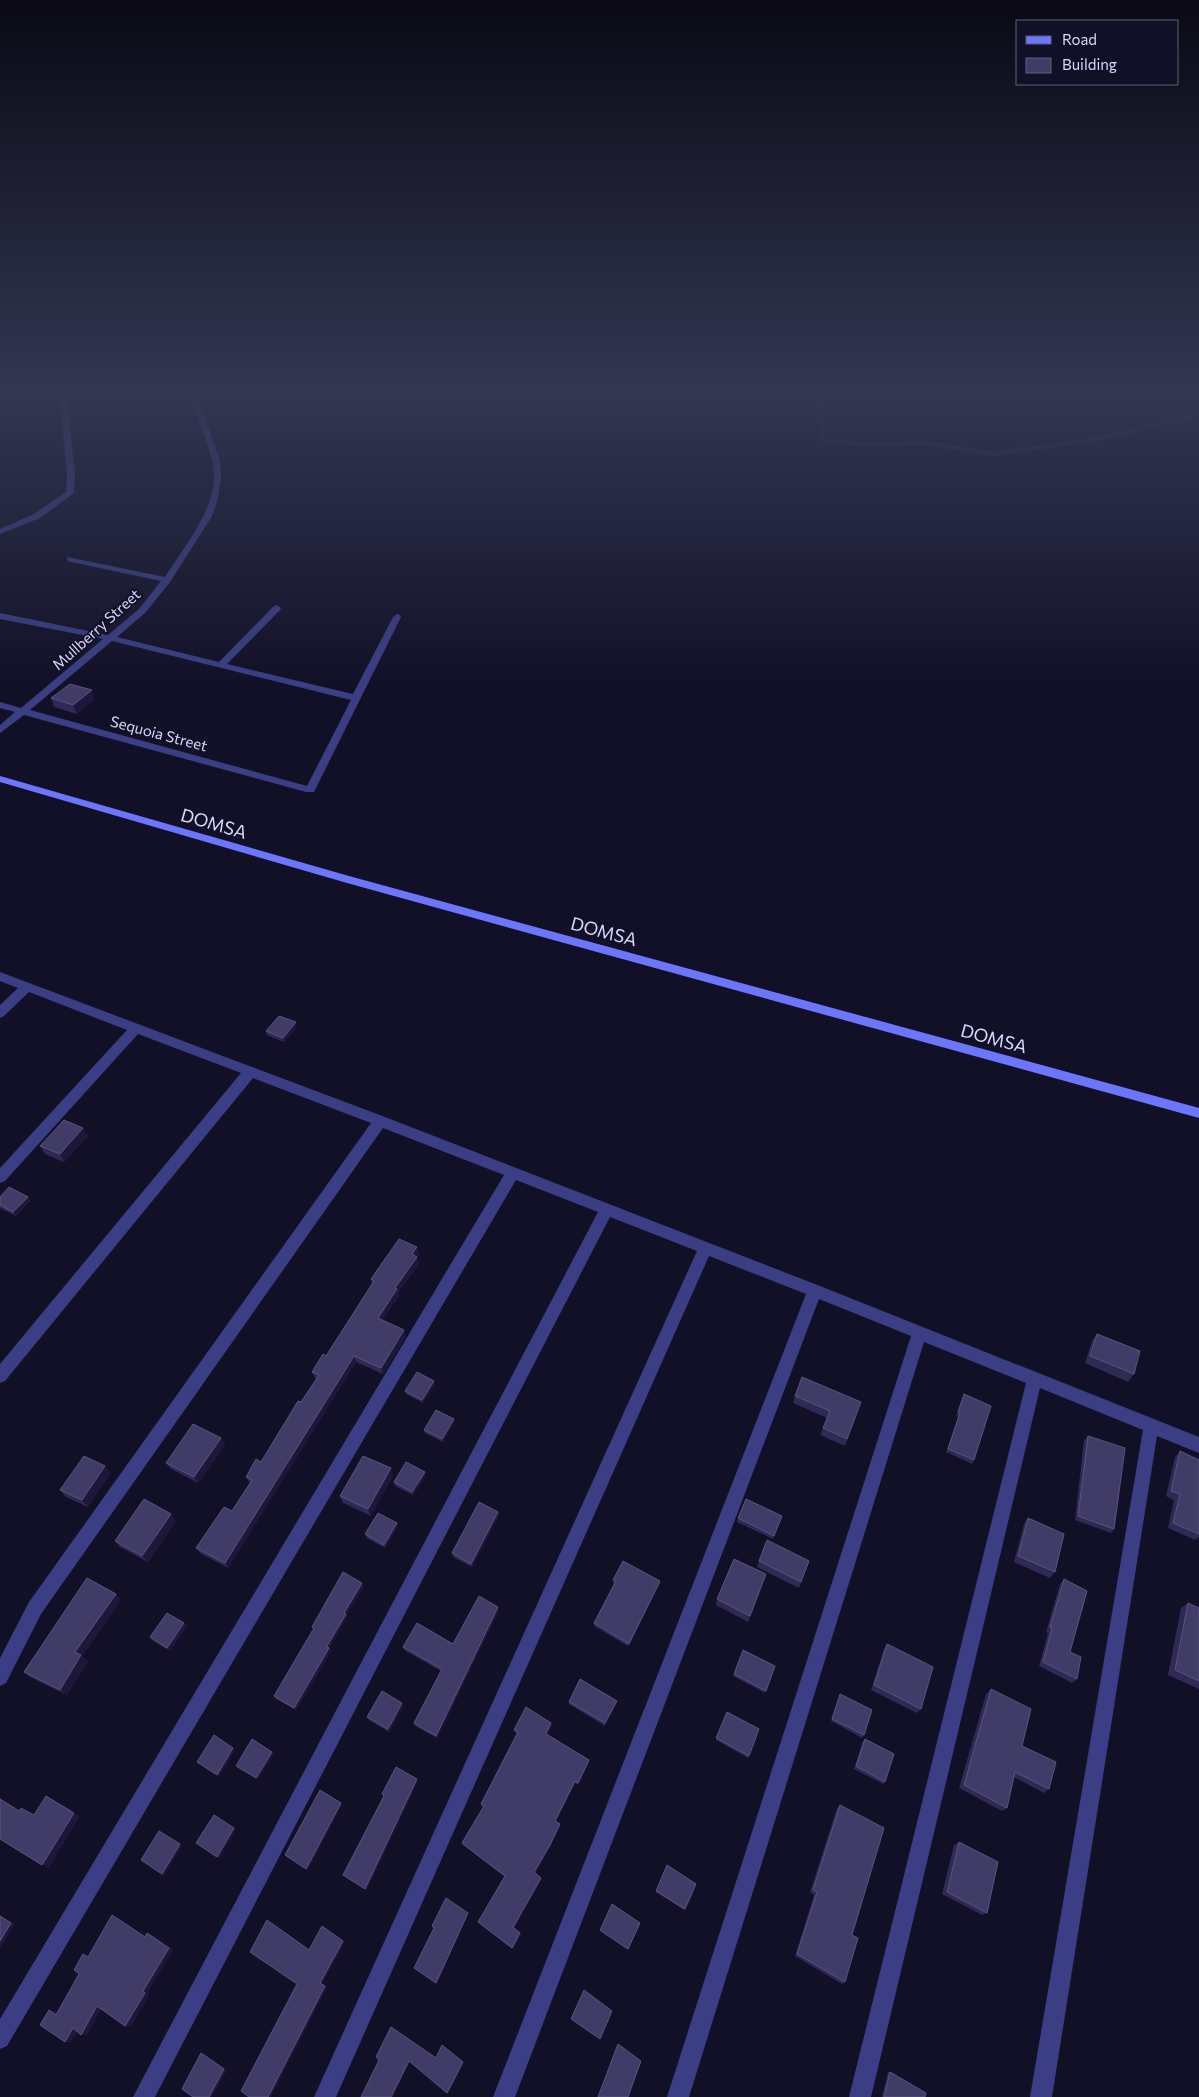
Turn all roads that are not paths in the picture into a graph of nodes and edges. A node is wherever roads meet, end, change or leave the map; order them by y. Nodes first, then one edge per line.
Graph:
1 (70, 492) edge
2 (215, 492) edge
3 (0, 532) edge
4 (70, 559) dead end
5 (167, 580) junction
6 (277, 608) dead end
7 (0, 616) edge
8 (396, 617) dead end
9 (111, 638) junction
10 (221, 665) junction
11 (356, 698) junction
12 (0, 705) edge
13 (22, 711) junction
14 (0, 730) edge
15 (0, 780) edge
16 (0, 976) edge
17 (27, 986) junction
18 (0, 1013) edge
19 (137, 1027) junction
20 (250, 1072) junction
21 (1199, 1113) edge
22 (380, 1121) junction
23 (512, 1174) junction
24 (0, 1177) edge
25 (606, 1210) junction
26 (705, 1249) junction
27 (815, 1291) junction
28 (919, 1334) junction
29 (0, 1376) edge
30 (1034, 1380) junction
31 (1151, 1426) junction
32 (1199, 1445) edge
33 (0, 1677) edge
34 (0, 2039) edge
35 (144, 2097) edge
36 (325, 2097) edge
37 (504, 2097) edge
38 (678, 2097) edge
39 (860, 2097) edge
40 (1041, 2097) edge

1 - 3 street
2 - 5 street, Mullberry Street
4 - 5 street
5 - 9 street, Mullberry Street
6 - 10 street
7 - 9 street
8 - 11 street
9 - 10 street
9 - 13 street, Mullberry Street
10 - 11 street
11 - 13 street, Sequoia Street
12 - 13 street, Sequoia Street
13 - 14 street, Mullberry Street
15 - 21 main road, DOMSA
16 - 17 street
17 - 18 street
17 - 19 street
19 - 20 street
19 - 24 street
20 - 22 street
20 - 29 street
22 - 23 street
22 - 33 street
23 - 25 street
23 - 34 street
25 - 26 street
25 - 35 street
26 - 27 street
26 - 36 street
27 - 28 street
27 - 37 street
28 - 30 street
28 - 38 street
30 - 31 street
30 - 39 street
31 - 32 street
31 - 40 street

